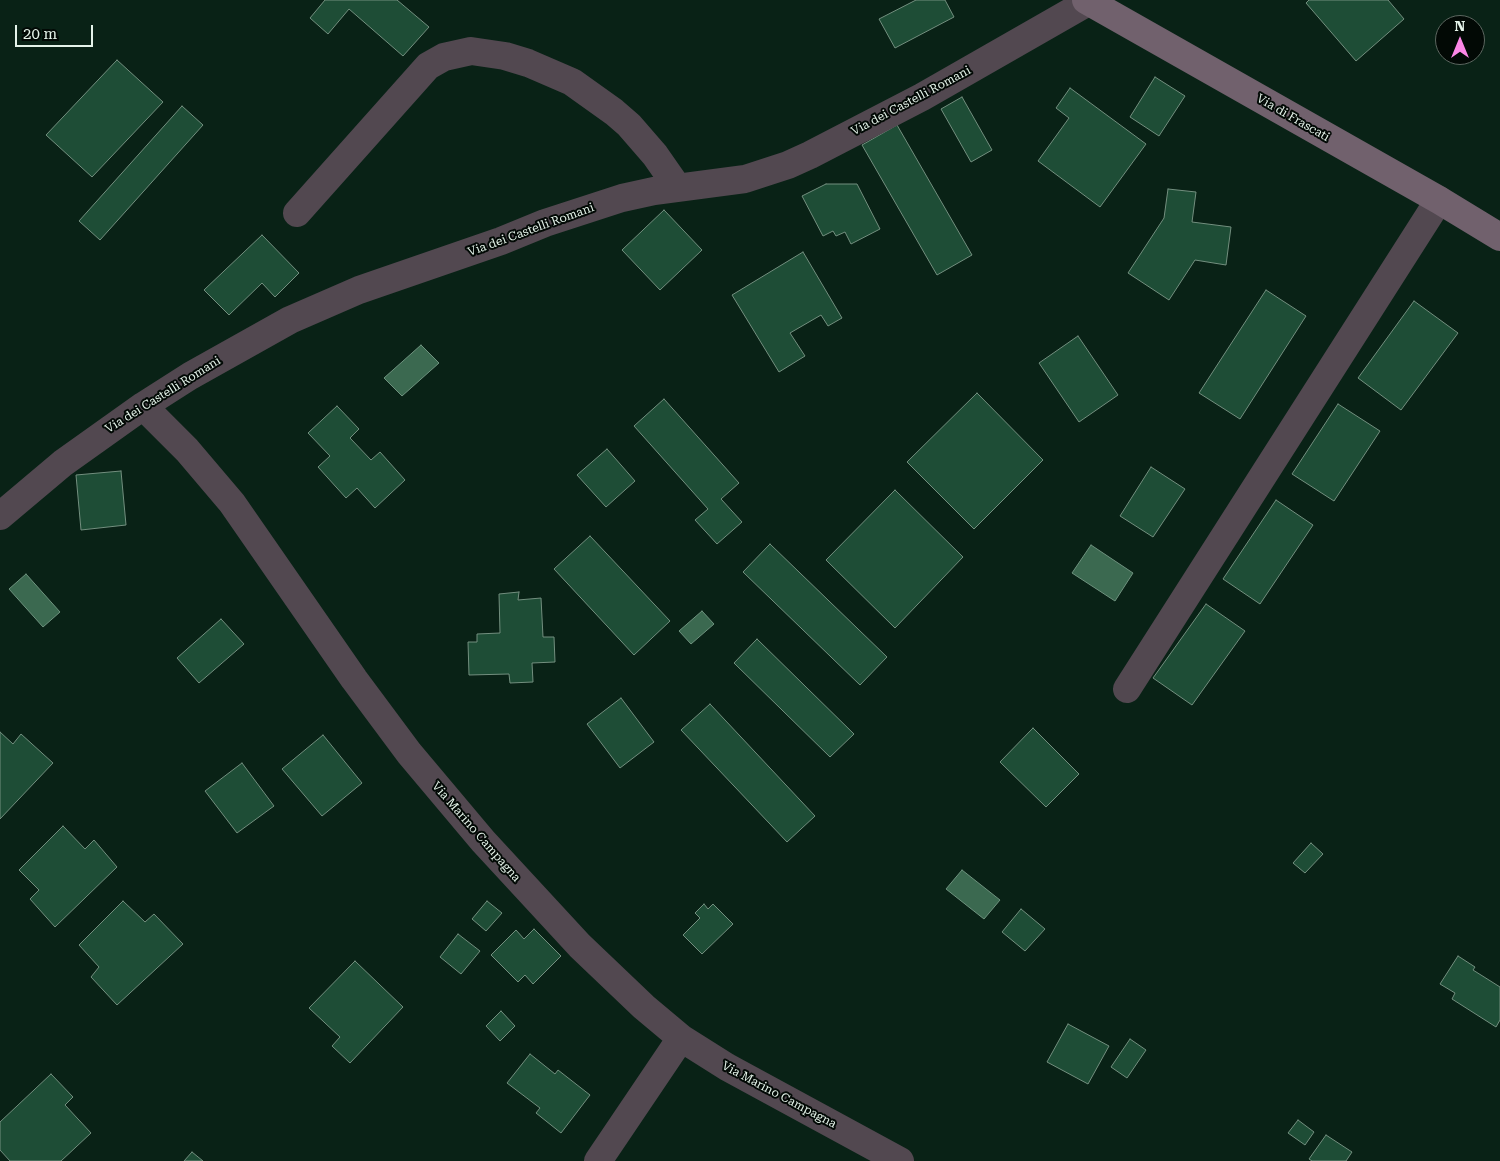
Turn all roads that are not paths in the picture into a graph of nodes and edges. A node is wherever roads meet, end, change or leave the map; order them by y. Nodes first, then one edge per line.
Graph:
1 (1087, 1) edge
2 (678, 188) junction
3 (1439, 200) junction
4 (297, 214) dead end
5 (1500, 237) edge
6 (143, 406) junction
7 (0, 516) edge
8 (1127, 689) dead end
9 (681, 1038) junction
10 (598, 1161) edge
11 (900, 1161) edge

1 - 2 street, Via dei Castelli Romani
1 - 3 main road, Via di Frascati
2 - 4 street
2 - 6 street, Via dei Castelli Romani
3 - 5 main road, Via di Frascati
3 - 8 street
6 - 7 street, Via dei Castelli Romani
6 - 9 street, Via Marino Campagna
9 - 10 street
9 - 11 street, Via Marino Campagna

